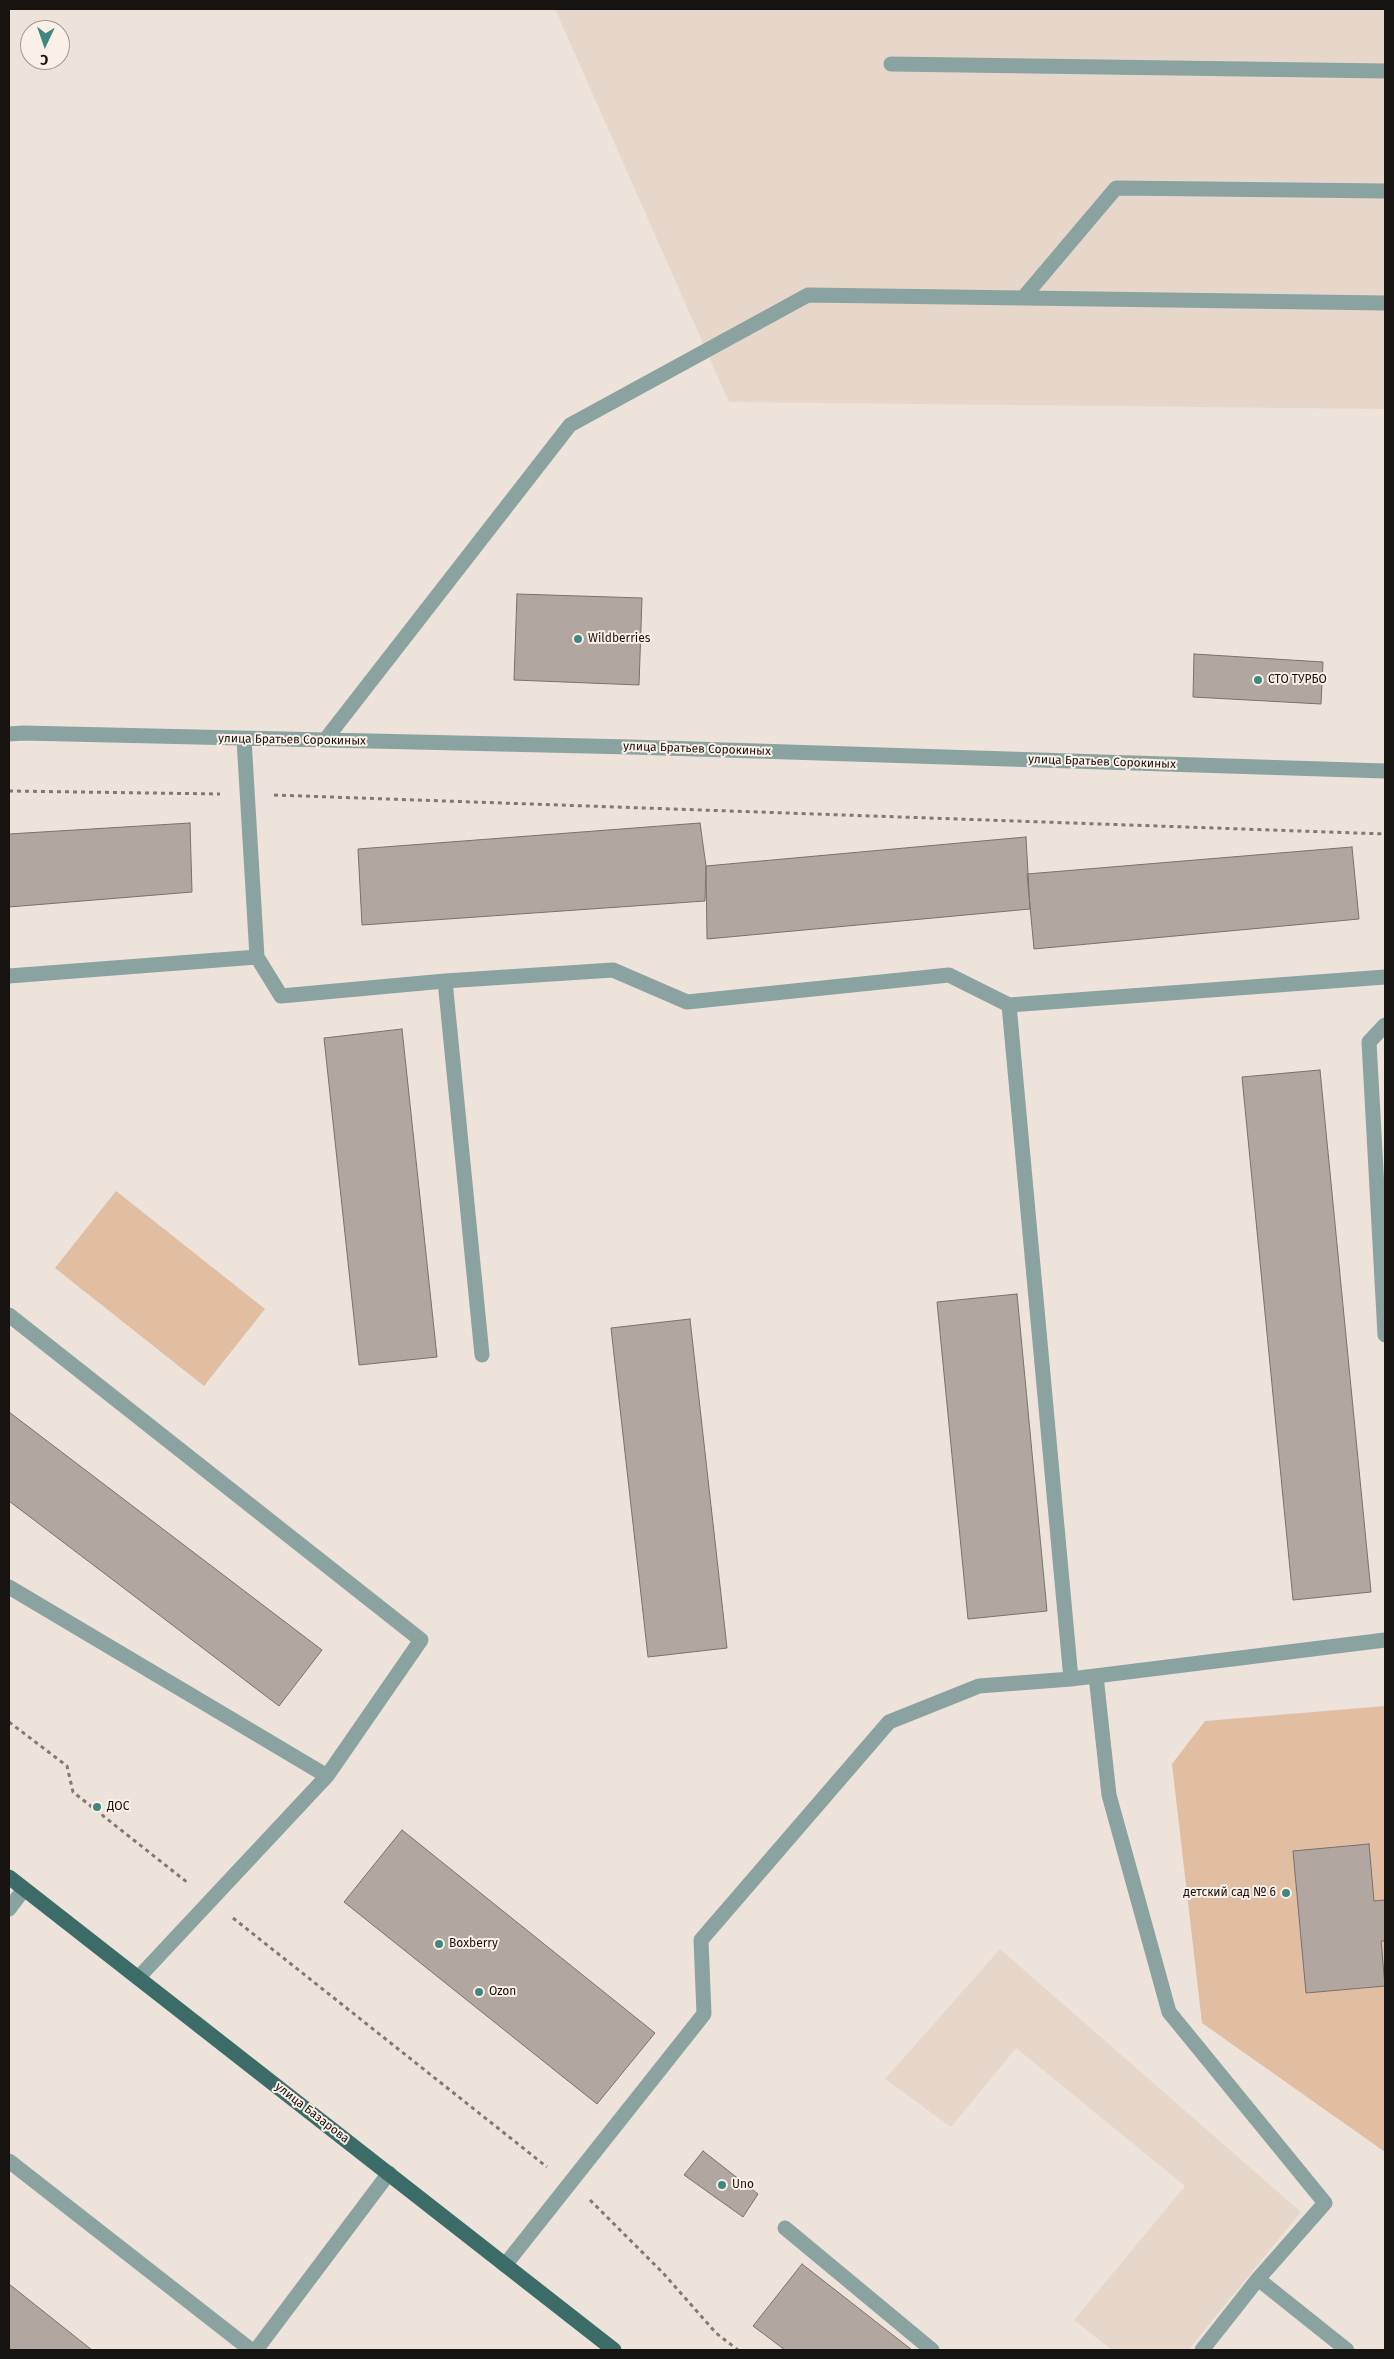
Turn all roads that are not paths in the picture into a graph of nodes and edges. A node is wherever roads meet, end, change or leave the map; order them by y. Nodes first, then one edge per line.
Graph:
1 (891, 64) dead end
2 (1385, 70) edge
3 (1385, 191) edge
4 (1023, 298) junction
5 (1385, 303) edge
6 (9, 734) edge
7 (244, 739) junction
8 (325, 740) junction
9 (1385, 772) edge
10 (257, 957) junction
11 (9, 976) edge
12 (1385, 977) edge
13 (445, 981) junction
14 (1009, 1005) junction
15 (1385, 1025) edge
16 (9, 1315) edge
17 (1385, 1335) edge
18 (482, 1354) dead end
19 (9, 1587) edge
20 (1385, 1640) edge
21 (1096, 1676) junction
22 (1071, 1679) junction
23 (327, 1776) junction
24 (9, 1877) edge
25 (24, 1889) junction
26 (9, 1909) edge
27 (138, 1978) junction
28 (9, 2161) edge
29 (389, 2173) junction
30 (785, 2228) dead end
31 (506, 2265) junction
32 (1258, 2279) junction
33 (251, 2350) edge
34 (256, 2350) edge
35 (614, 2350) edge
36 (932, 2350) edge
37 (1202, 2350) edge
38 (1347, 2350) edge

1 - 2 street
3 - 4 street
4 - 5 street
4 - 8 street
6 - 7 street, улица Братьев Сорокиных
7 - 8 street, улица Братьев Сорокиных
7 - 10 street
8 - 9 street, улица Братьев Сорокиных
10 - 11 street
10 - 13 street
12 - 14 street
13 - 14 street
13 - 18 street
14 - 22 street
15 - 17 street
16 - 23 street
19 - 23 street
20 - 21 street
21 - 22 street
21 - 32 street
22 - 31 street
23 - 27 street
24 - 25 main road, улица Базарова
25 - 26 street
25 - 27 main road, улица Базарова
27 - 29 main road, улица Базарова
28 - 33 street
29 - 31 main road, улица Базарова
29 - 34 street
30 - 36 street
31 - 35 main road, улица Базарова
32 - 37 street
32 - 38 street

